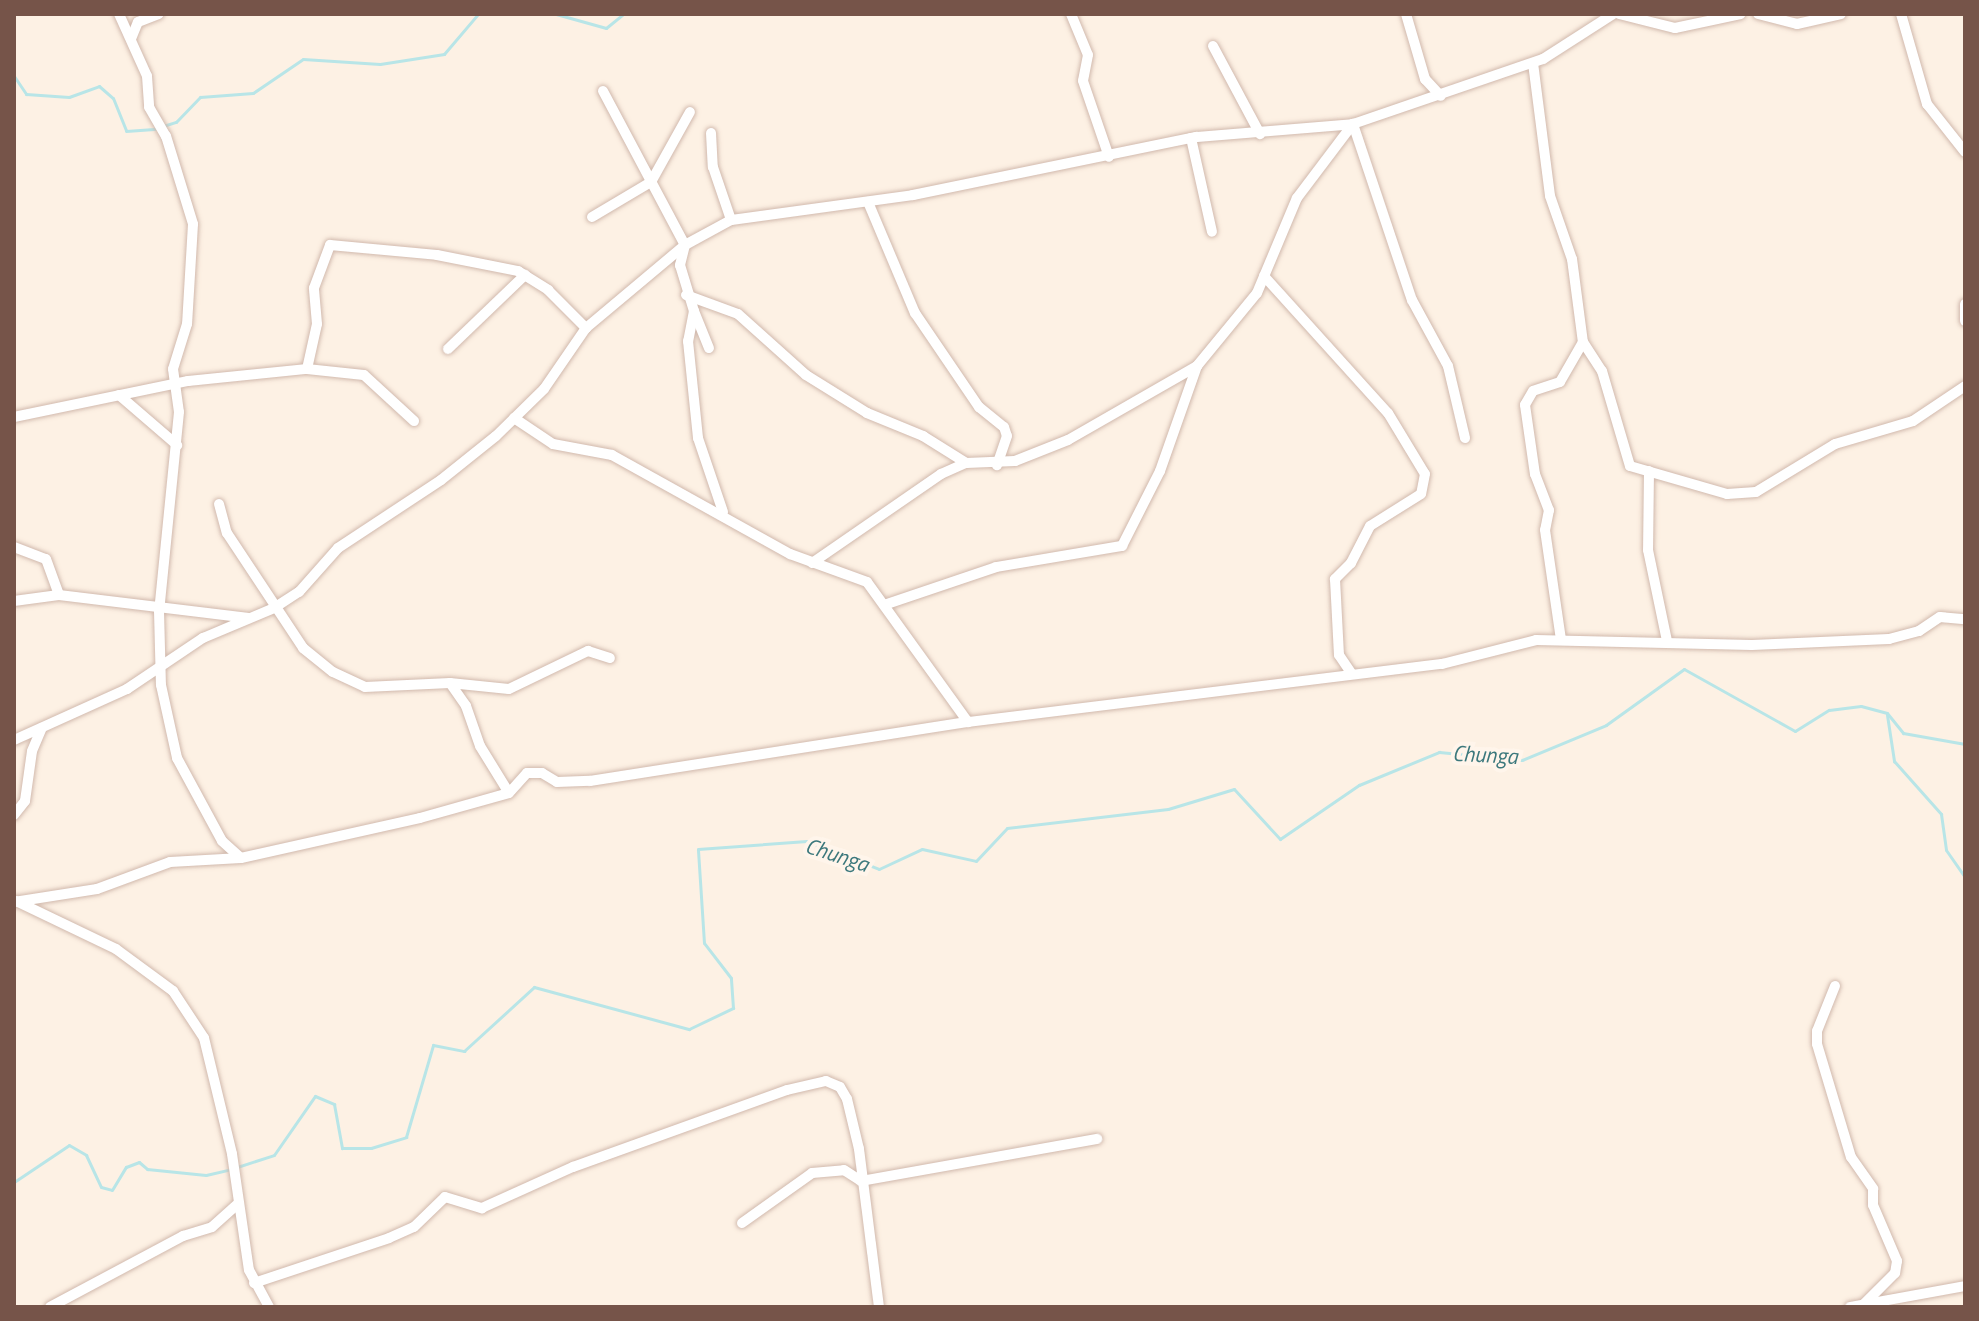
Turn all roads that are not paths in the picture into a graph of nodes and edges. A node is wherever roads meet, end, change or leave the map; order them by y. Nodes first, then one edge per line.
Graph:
1 (119, 14) edge
2 (159, 14) edge
3 (1071, 14) edge
4 (1406, 14) edge
5 (1613, 14) edge
6 (1619, 14) edge
7 (1741, 14) edge
8 (1758, 14) edge
9 (1841, 14) edge
10 (1901, 14) edge
11 (131, 39) junction
12 (1213, 46) dead end
13 (1533, 63) junction
14 (603, 91) dead end
15 (1441, 96) junction
16 (690, 112) dead end
17 (1353, 124) junction
18 (711, 133) dead end
19 (1260, 134) junction
20 (1191, 138) junction
21 (1965, 152) edge
22 (1109, 157) junction
23 (651, 182) junction
24 (868, 202) junction
25 (592, 217) dead end
26 (731, 220) junction
27 (1212, 232) dead end
28 (685, 245) junction
29 (525, 275) junction
30 (1264, 276) junction
31 (686, 295) junction
32 (1965, 304) edge
33 (694, 311) junction
34 (1965, 321) edge
35 (586, 328) junction
36 (1583, 342) junction
37 (709, 348) dead end
38 (448, 349) dead end
39 (1197, 366) junction
40 (307, 369) junction
41 (174, 385) junction
42 (1965, 386) edge
43 (119, 395) junction
44 (14, 417) edge
45 (514, 418) junction
46 (414, 421) dead end
47 (1465, 438) dead end
48 (177, 445) junction
49 (966, 463) junction
50 (997, 465) junction
51 (1649, 471) junction
52 (219, 504) dead end
53 (723, 512) junction
54 (14, 547) edge
55 (812, 563) junction
56 (59, 595) junction
57 (14, 601) edge
58 (884, 605) junction
59 (274, 608) junction
60 (159, 611) junction
61 (249, 618) junction
62 (1965, 619) edge
63 (1561, 640) junction
64 (1667, 641) junction
65 (610, 658) dead end
66 (162, 668) junction
67 (1352, 674) junction
68 (450, 683) junction
69 (968, 722) junction
70 (42, 728) junction
71 (14, 740) edge
72 (509, 793) junction
73 (14, 815) edge
74 (241, 858) junction
75 (15, 901) edge
76 (1835, 986) dead end
77 (1097, 1139) dead end
78 (861, 1181) junction
79 (239, 1203) junction
80 (742, 1223) dead end
81 (254, 1283) junction
82 (1965, 1286) edge
83 (1864, 1304) junction
84 (50, 1307) edge
85 (269, 1307) edge
86 (879, 1307) edge
87 (1850, 1307) edge

1 - 11 street
2 - 11 street
3 - 22 street
4 - 15 street
5 - 13 street
6 - 7 street
8 - 9 street
10 - 21 street
11 - 41 street
12 - 19 street
13 - 15 street
13 - 36 street
14 - 23 street
15 - 17 street
16 - 23 street
17 - 19 street
17 - 30 street
17 - 47 street
18 - 26 street
19 - 20 street
20 - 22 street
20 - 27 street
22 - 24 street
23 - 25 street
23 - 28 street
24 - 26 street
24 - 50 street
26 - 28 street
28 - 31 street
28 - 35 street
29 - 35 street
29 - 38 street
29 - 40 street
30 - 39 street
30 - 67 street
31 - 33 street
31 - 49 street
32 - 34 street
33 - 37 street
33 - 53 street
35 - 45 street
36 - 51 street
36 - 63 street
39 - 50 street
39 - 58 street
40 - 41 street
40 - 46 street
41 - 43 street
41 - 48 street
42 - 51 street
43 - 44 street
43 - 48 street
45 - 53 street
45 - 59 street
48 - 60 street
49 - 50 street
49 - 55 street
51 - 64 street
52 - 59 street
53 - 55 street
54 - 56 street
55 - 58 street
56 - 57 street
56 - 60 street
58 - 69 street
59 - 61 street
59 - 68 street
60 - 61 street
60 - 66 street
61 - 66 street
62 - 64 street
63 - 64 street
63 - 67 street
65 - 68 street
66 - 70 street
66 - 74 street
67 - 69 street
68 - 72 street
69 - 72 street
70 - 71 street
70 - 73 street
72 - 74 street
74 - 75 street
75 - 79 street
76 - 83 street
77 - 78 street
78 - 80 street
78 - 81 street
78 - 86 street
79 - 81 street
79 - 84 street
81 - 85 street
82 - 83 street
83 - 87 street

